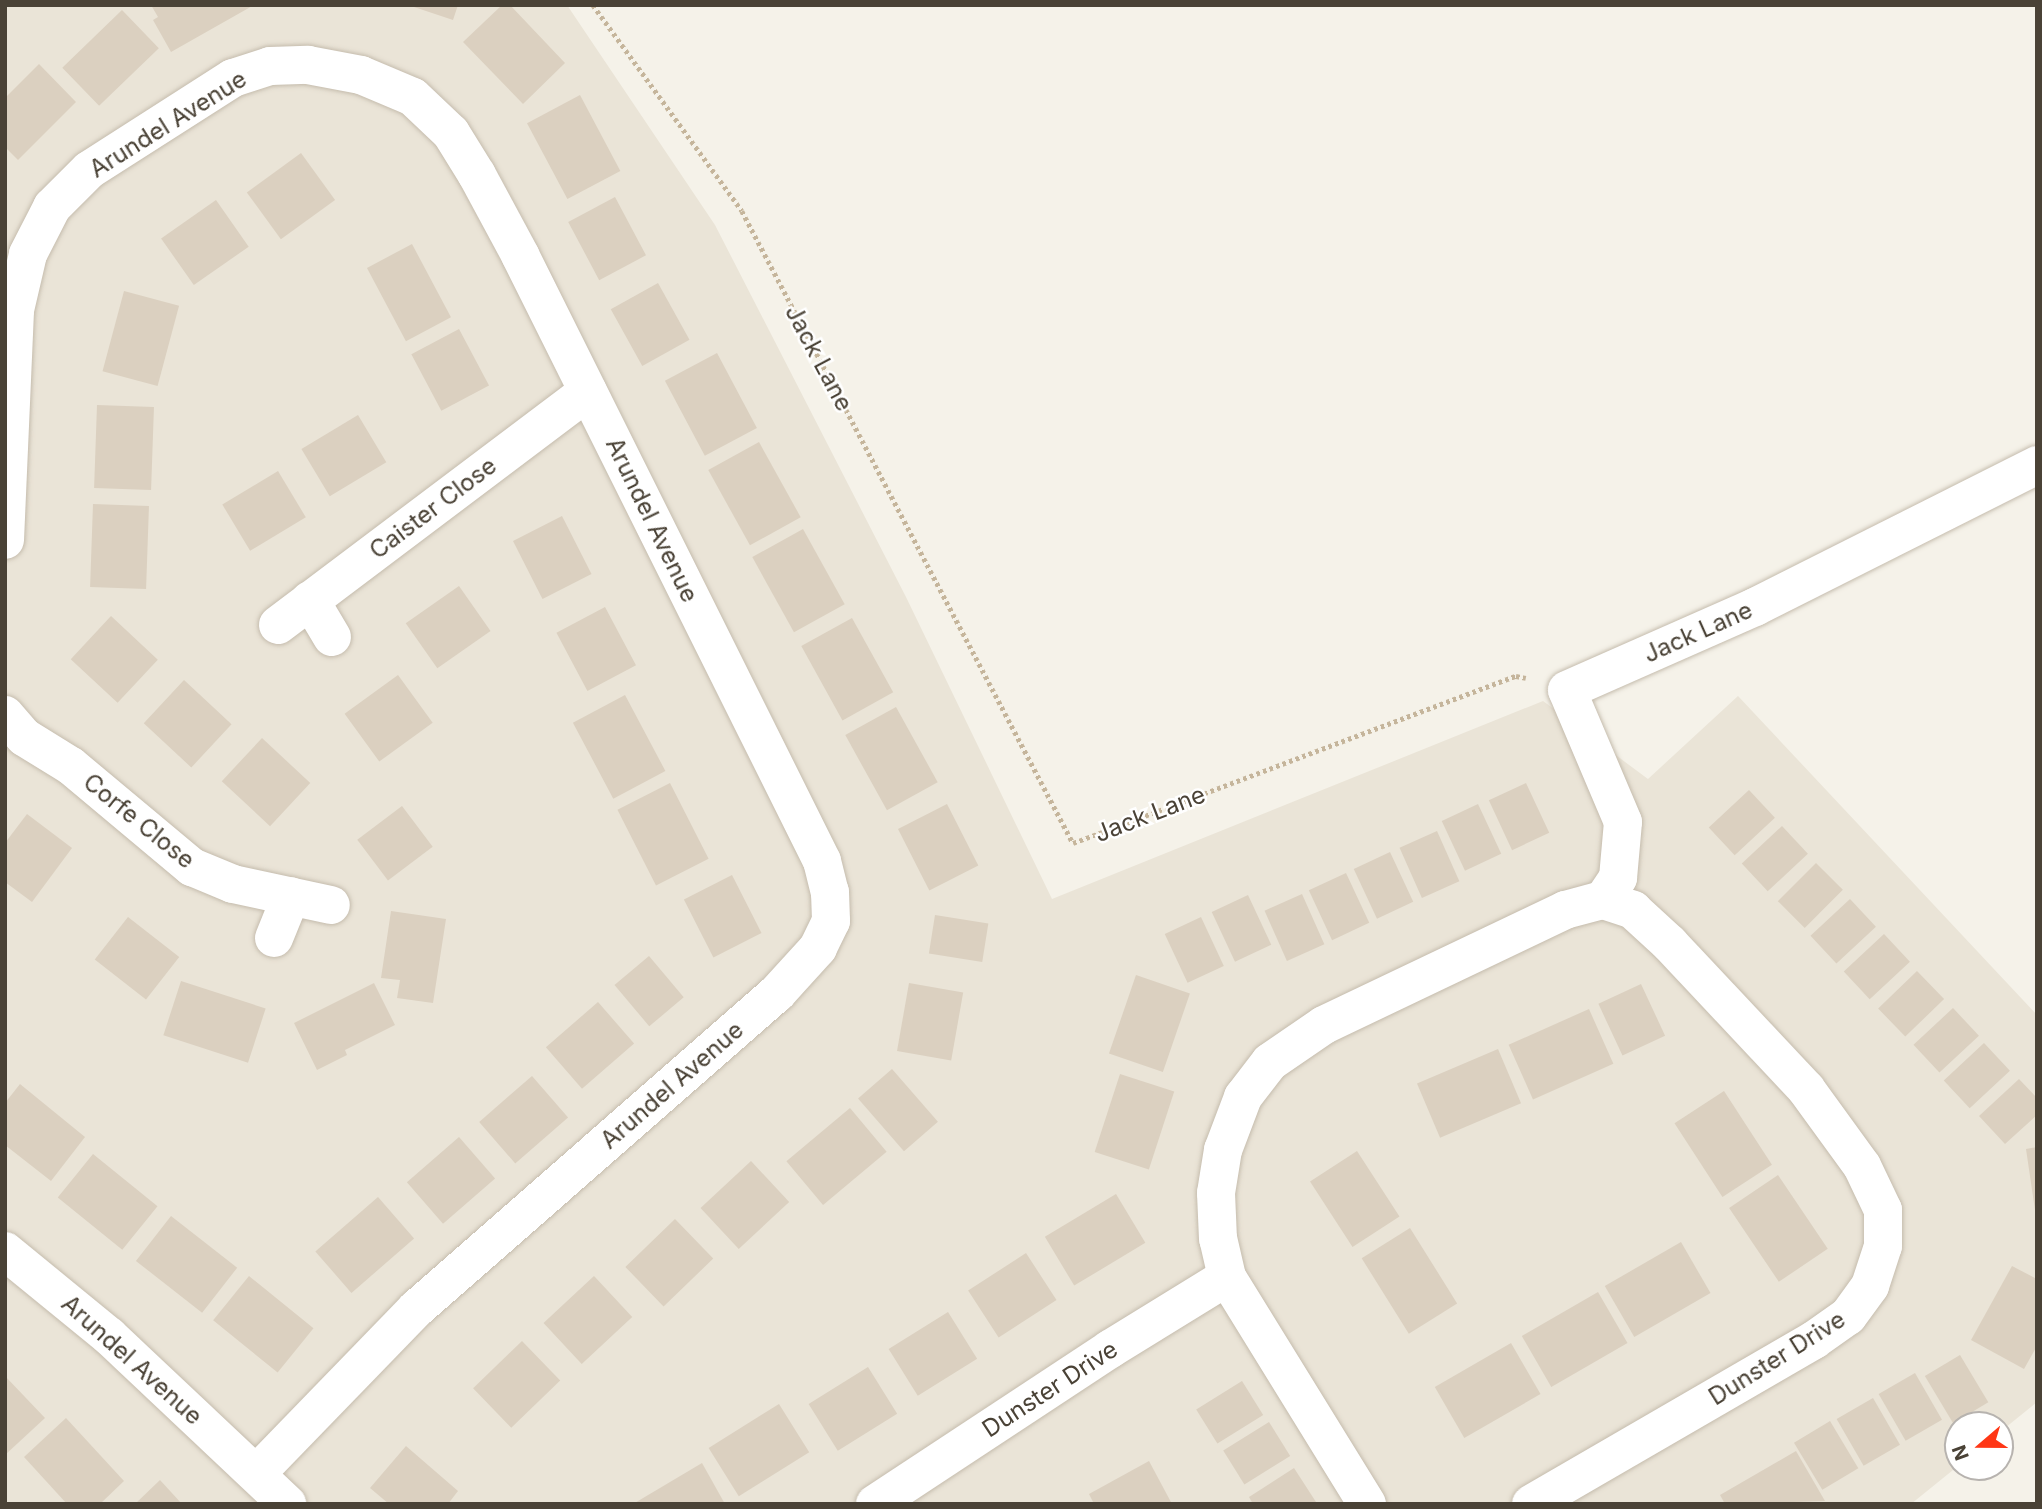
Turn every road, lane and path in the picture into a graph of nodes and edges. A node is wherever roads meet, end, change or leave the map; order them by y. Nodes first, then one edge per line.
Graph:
1 (593, 5) edge
2 (588, 391) junction
3 (2037, 466) edge
4 (5, 540) edge
5 (310, 600) junction
6 (278, 625) dead end
7 (332, 637) dead end
8 (1567, 690) junction
9 (5, 715) edge
10 (291, 896) junction
11 (1603, 900) junction
12 (331, 905) dead end
13 (274, 938) dead end
14 (5, 1251) edge
15 (1227, 1277) junction
16 (257, 1473) junction
17 (287, 1504) edge
18 (874, 1504) edge
19 (1367, 1504) edge
20 (1531, 1504) edge

1 - 8 path, Jack Lane
2 - 4 street, Arundel Avenue
2 - 5 street, Caister Close
2 - 16 street, Arundel Avenue
3 - 8 street, Jack Lane
5 - 6 street, Caister Close
5 - 7 street
8 - 11 street
9 - 10 street, Corfe Close
10 - 12 street, Corfe Close
10 - 13 street
11 - 15 street
11 - 20 street, Dunster Drive
14 - 16 street, Arundel Avenue
15 - 18 street, Dunster Drive
15 - 19 street
16 - 17 street, Arundel Avenue

